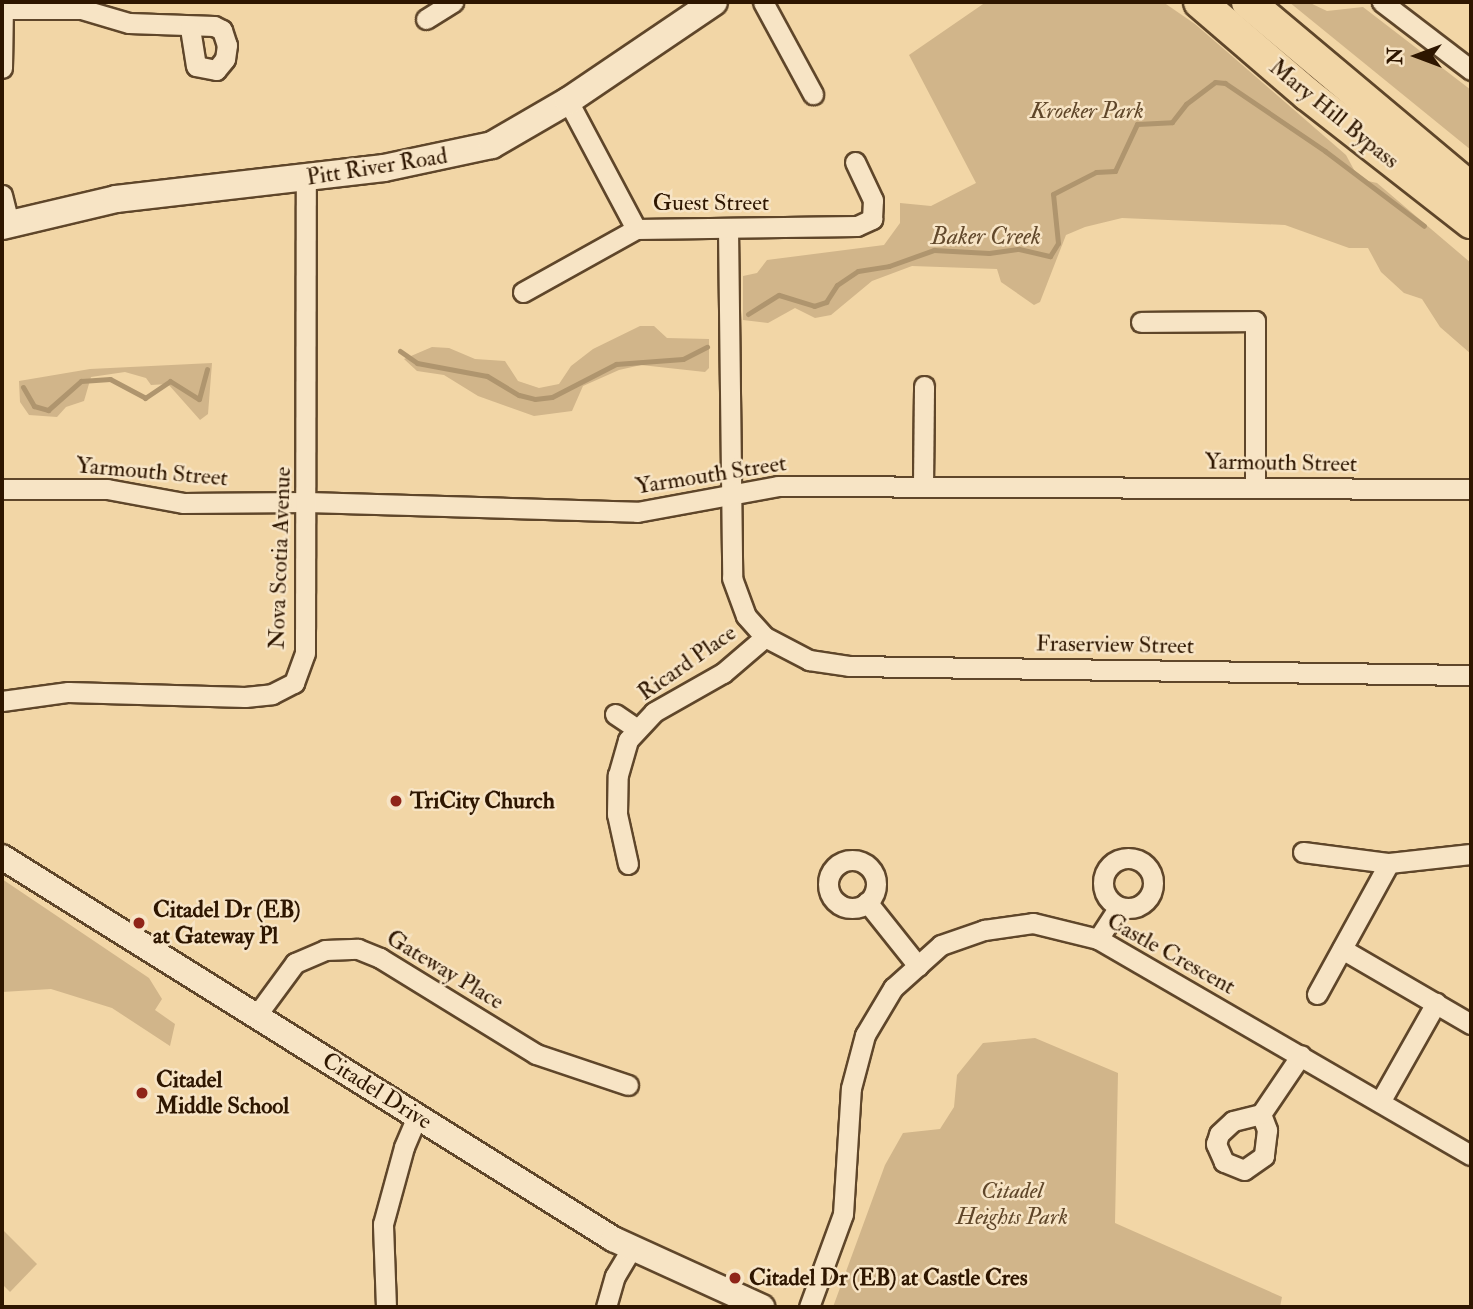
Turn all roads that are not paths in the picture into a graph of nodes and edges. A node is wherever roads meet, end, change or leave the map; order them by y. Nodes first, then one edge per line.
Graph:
1 (3, 2) edge
2 (453, 2) edge
3 (713, 2) edge
4 (763, 2) edge
5 (1200, 2) edge
6 (1248, 2) edge
7 (1382, 2) edge
8 (2, 9) edge
9 (426, 19) dead end
10 (190, 27) dead end
11 (2, 68) edge
12 (1471, 70) edge
13 (813, 94) dead end
14 (568, 101) junction
15 (855, 162) dead end
16 (306, 179) junction
17 (1471, 189) edge
18 (2, 195) edge
19 (1471, 222) edge
20 (5, 225) edge
21 (728, 228) junction
22 (636, 229) junction
23 (523, 292) dead end
24 (1141, 322) dead end
25 (924, 386) dead end
26 (923, 485) junction
27 (1255, 487) junction
28 (2, 489) edge
29 (1471, 489) edge
30 (732, 498) junction
31 (307, 502) junction
32 (765, 637) junction
33 (1471, 675) edge
34 (2, 701) edge
35 (615, 713) dead end
36 (637, 729) junction
37 (1303, 852) dead end
38 (1471, 854) edge
39 (2, 857) edge
40 (1390, 863) junction
41 (628, 864) dead end
42 (867, 902) dead end
43 (1119, 907) dead end
44 (1098, 939) junction
45 (1342, 948) junction
46 (918, 966) junction
47 (1317, 994) dead end
48 (1436, 1003) junction
49 (256, 1016) junction
50 (1471, 1024) edge
51 (1300, 1055) junction
52 (628, 1085) dead end
53 (1380, 1102) junction
54 (1261, 1114) dead end
55 (418, 1116) junction
56 (1471, 1155) edge
57 (631, 1249) junction
58 (386, 1307) edge
59 (606, 1307) edge
60 (762, 1307) edge
61 (809, 1307) edge

1 - 8 street
2 - 9 street
3 - 14 main road, Pitt River Road
4 - 13 street
5 - 19 highway, Mary Hill Bypass
6 - 17 highway, Mary Hill Bypass
7 - 12 street
8 - 10 street
8 - 11 street
14 - 16 main road, Pitt River Road
14 - 22 street
15 - 21 street, Guest Street
16 - 20 main road, Pitt River Road
16 - 31 street, Nova Scotia Avenue
18 - 20 street
21 - 22 street, Guest Street
21 - 30 street
22 - 23 street, Guest Street
24 - 27 street
25 - 26 street
26 - 27 street, Yarmouth Street
26 - 30 street, Yarmouth Street
27 - 29 street, Yarmouth Street
28 - 31 street, Yarmouth Street
30 - 31 street, Yarmouth Street
30 - 32 street
31 - 34 street, Nova Scotia Avenue
32 - 33 street, Fraserview Street
32 - 36 street, Ricard Place
35 - 36 street, Ricard Place
36 - 41 street, Ricard Place
37 - 40 street
38 - 40 street
39 - 49 street, Citadel Drive
40 - 45 street
42 - 46 street
43 - 44 street
44 - 46 street, Castle Crescent
44 - 51 street, Castle Crescent
45 - 47 street
45 - 48 street
46 - 61 street, Castle Crescent
48 - 50 street
48 - 53 street
49 - 52 street, Gateway Place
49 - 55 street, Citadel Drive
51 - 53 street, Castle Crescent
51 - 54 street
53 - 56 street, Castle Crescent
55 - 57 street, Citadel Drive
55 - 58 street
57 - 59 street
57 - 60 street, Citadel Drive

